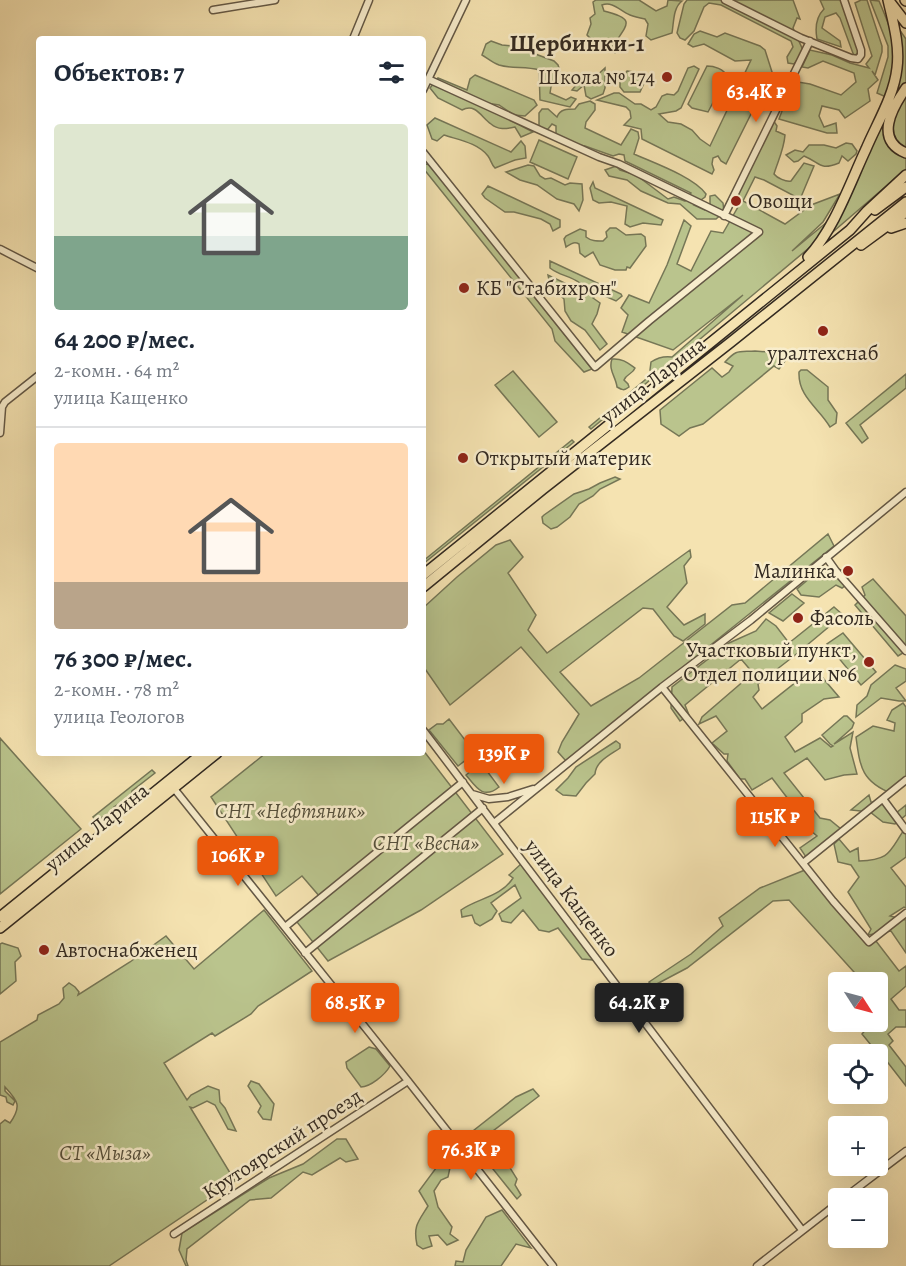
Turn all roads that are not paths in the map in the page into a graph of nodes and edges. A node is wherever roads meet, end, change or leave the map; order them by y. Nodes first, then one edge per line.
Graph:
1 (275, 0) edge
2 (369, 0) edge
3 (466, 0) edge
4 (725, 0) edge
5 (844, 0) edge
6 (888, 0) edge
7 (213, 10) dead end
8 (906, 23) edge
9 (354, 36) edge
10 (810, 41) junction
11 (428, 80) junction
12 (426, 84) edge
13 (906, 88) edge
14 (906, 153) edge
15 (426, 156) edge
16 (906, 175) edge
17 (906, 187) edge
18 (906, 202) edge
19 (906, 213) edge
20 (724, 216) junction
21 (906, 223) edge
22 (850, 230) junction
23 (875, 235) junction
24 (0, 249) edge
25 (36, 267) edge
26 (782, 283) junction
27 (798, 290) junction
28 (36, 377) edge
29 (2, 400) edge
30 (0, 433) edge
31 (906, 492) edge
32 (826, 557) junction
33 (426, 573) edge
34 (426, 585) edge
35 (906, 651) edge
36 (662, 687) junction
37 (426, 734) edge
38 (200, 756) edge
39 (214, 756) edge
40 (906, 780) edge
41 (463, 782) junction
42 (170, 785) junction
43 (537, 788) junction
44 (472, 794) junction
45 (883, 799) junction
46 (483, 808) junction
47 (494, 823) junction
48 (906, 830) edge
49 (803, 863) junction
50 (906, 913) edge
51 (0, 917) edge
52 (285, 927) junction
53 (0, 928) edge
54 (305, 953) junction
55 (408, 1081) junction
56 (906, 1151) edge
57 (857, 1188) edge
58 (828, 1210) edge
59 (802, 1230) junction
60 (174, 1234) dead end
61 (554, 1266) edge
62 (757, 1266) edge

1 - 7 street
2 - 9 street
3 - 11 street
4 - 10 street
5 - 10 street
6 - 8 main road
6 - 26 main road
10 - 20 street
11 - 12 street
11 - 20 street
13 - 14 main road
15 - 20 street
16 - 22 main road
17 - 22 main road
18 - 27 main road, улица Ларина
19 - 23 main road
21 - 23 main road
22 - 26 main road
23 - 27 main road
24 - 25 street
26 - 33 main road, улица Ларина
27 - 34 main road, улица Ларина
28 - 29 street
29 - 30 street
31 - 32 street
32 - 35 street
32 - 36 street
36 - 43 street
36 - 49 street
37 - 41 street, улица Кащенко
38 - 42 main road, улица Ларина
39 - 42 main road, улица Ларина
40 - 45 street
41 - 44 street, улица Кащенко
41 - 52 street
42 - 51 main road, улица Ларина
42 - 52 street
42 - 53 main road, улица Ларина
43 - 44 street
43 - 47 street
44 - 46 street, улица Кащенко
45 - 48 street
45 - 49 street
46 - 47 street, улица Кащенко
46 - 54 street
47 - 59 street, улица Кащенко
49 - 50 street
52 - 54 street
54 - 55 street
55 - 60 street, Крутоярский проезд
55 - 61 street
56 - 57 street
58 - 59 street
59 - 62 street

